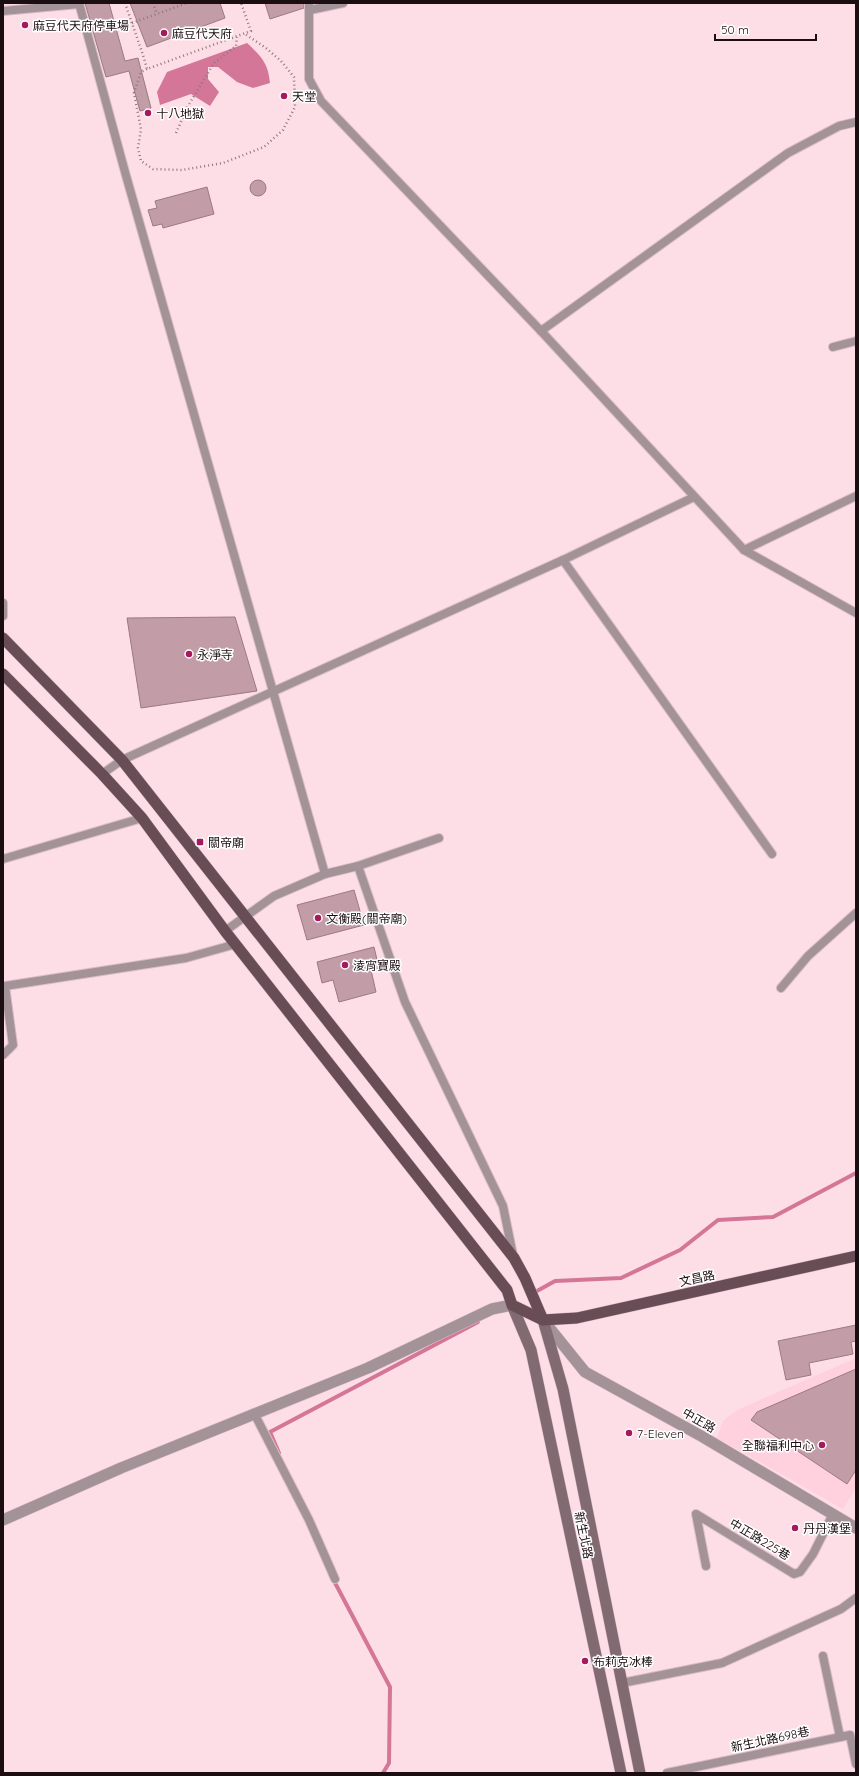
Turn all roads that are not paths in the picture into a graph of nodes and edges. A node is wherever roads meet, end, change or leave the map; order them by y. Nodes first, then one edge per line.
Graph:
1 (79, 3) edge
2 (344, 3) edge
3 (310, 6) edge
4 (3, 11) edge
5 (856, 122) edge
6 (541, 331) junction
7 (856, 341) edge
8 (833, 347) dead end
9 (856, 496) edge
10 (694, 497) junction
11 (744, 550) junction
12 (563, 560) junction
13 (3, 603) edge
14 (856, 613) edge
15 (3, 616) edge
16 (3, 638) edge
17 (3, 674) edge
18 (274, 692) junction
19 (122, 760) junction
20 (102, 774) junction
21 (142, 818) junction
22 (439, 838) dead end
23 (772, 854) dead end
24 (3, 859) edge
25 (358, 866) junction
26 (325, 874) junction
27 (856, 913) edge
28 (244, 917) junction
29 (225, 931) junction
30 (236, 944) junction
31 (781, 988) dead end
32 (3, 1055) edge
33 (856, 1256) edge
34 (514, 1258) junction
35 (512, 1305) junction
36 (543, 1320) junction
37 (254, 1413) junction
38 (833, 1514) junction
39 (3, 1520) edge
40 (856, 1528) edge
41 (706, 1566) dead end
42 (335, 1579) dead end
43 (856, 1598) edge
44 (823, 1656) dead end
45 (622, 1683) junction
46 (840, 1737) junction
47 (856, 1764) edge
48 (621, 1773) edge
49 (640, 1773) edge
50 (667, 1773) edge

1 - 4 lane
1 - 18 lane
2 - 3 lane
3 - 6 lane
5 - 6 lane
6 - 10 lane
7 - 8 lane
9 - 11 lane
10 - 11 lane
10 - 12 lane
11 - 14 lane
12 - 18 lane
12 - 23 lane
13 - 15 lane
16 - 19 main road
17 - 20 main road
18 - 19 lane
18 - 26 lane
19 - 20 lane
19 - 28 main road
20 - 21 main road
21 - 24 lane
21 - 29 main road
22 - 25 lane
25 - 26 lane
25 - 34 lane
26 - 28 lane
27 - 31 lane
28 - 29 lane
28 - 34 main road
29 - 30 main road
30 - 32 lane
30 - 35 main road
33 - 36 main road, 文昌路
34 - 36 main road
35 - 36 main road
35 - 37 street
35 - 48 main road, 新生北路
36 - 38 street, 中正路
36 - 45 main road, 新生北路
37 - 39 street
37 - 42 lane
38 - 40 street, 中正路
38 - 41 lane, 中正路225巷
43 - 45 lane
44 - 46 lane
45 - 49 main road, 新生北路
46 - 47 lane
46 - 50 lane, 新生北路698巷

